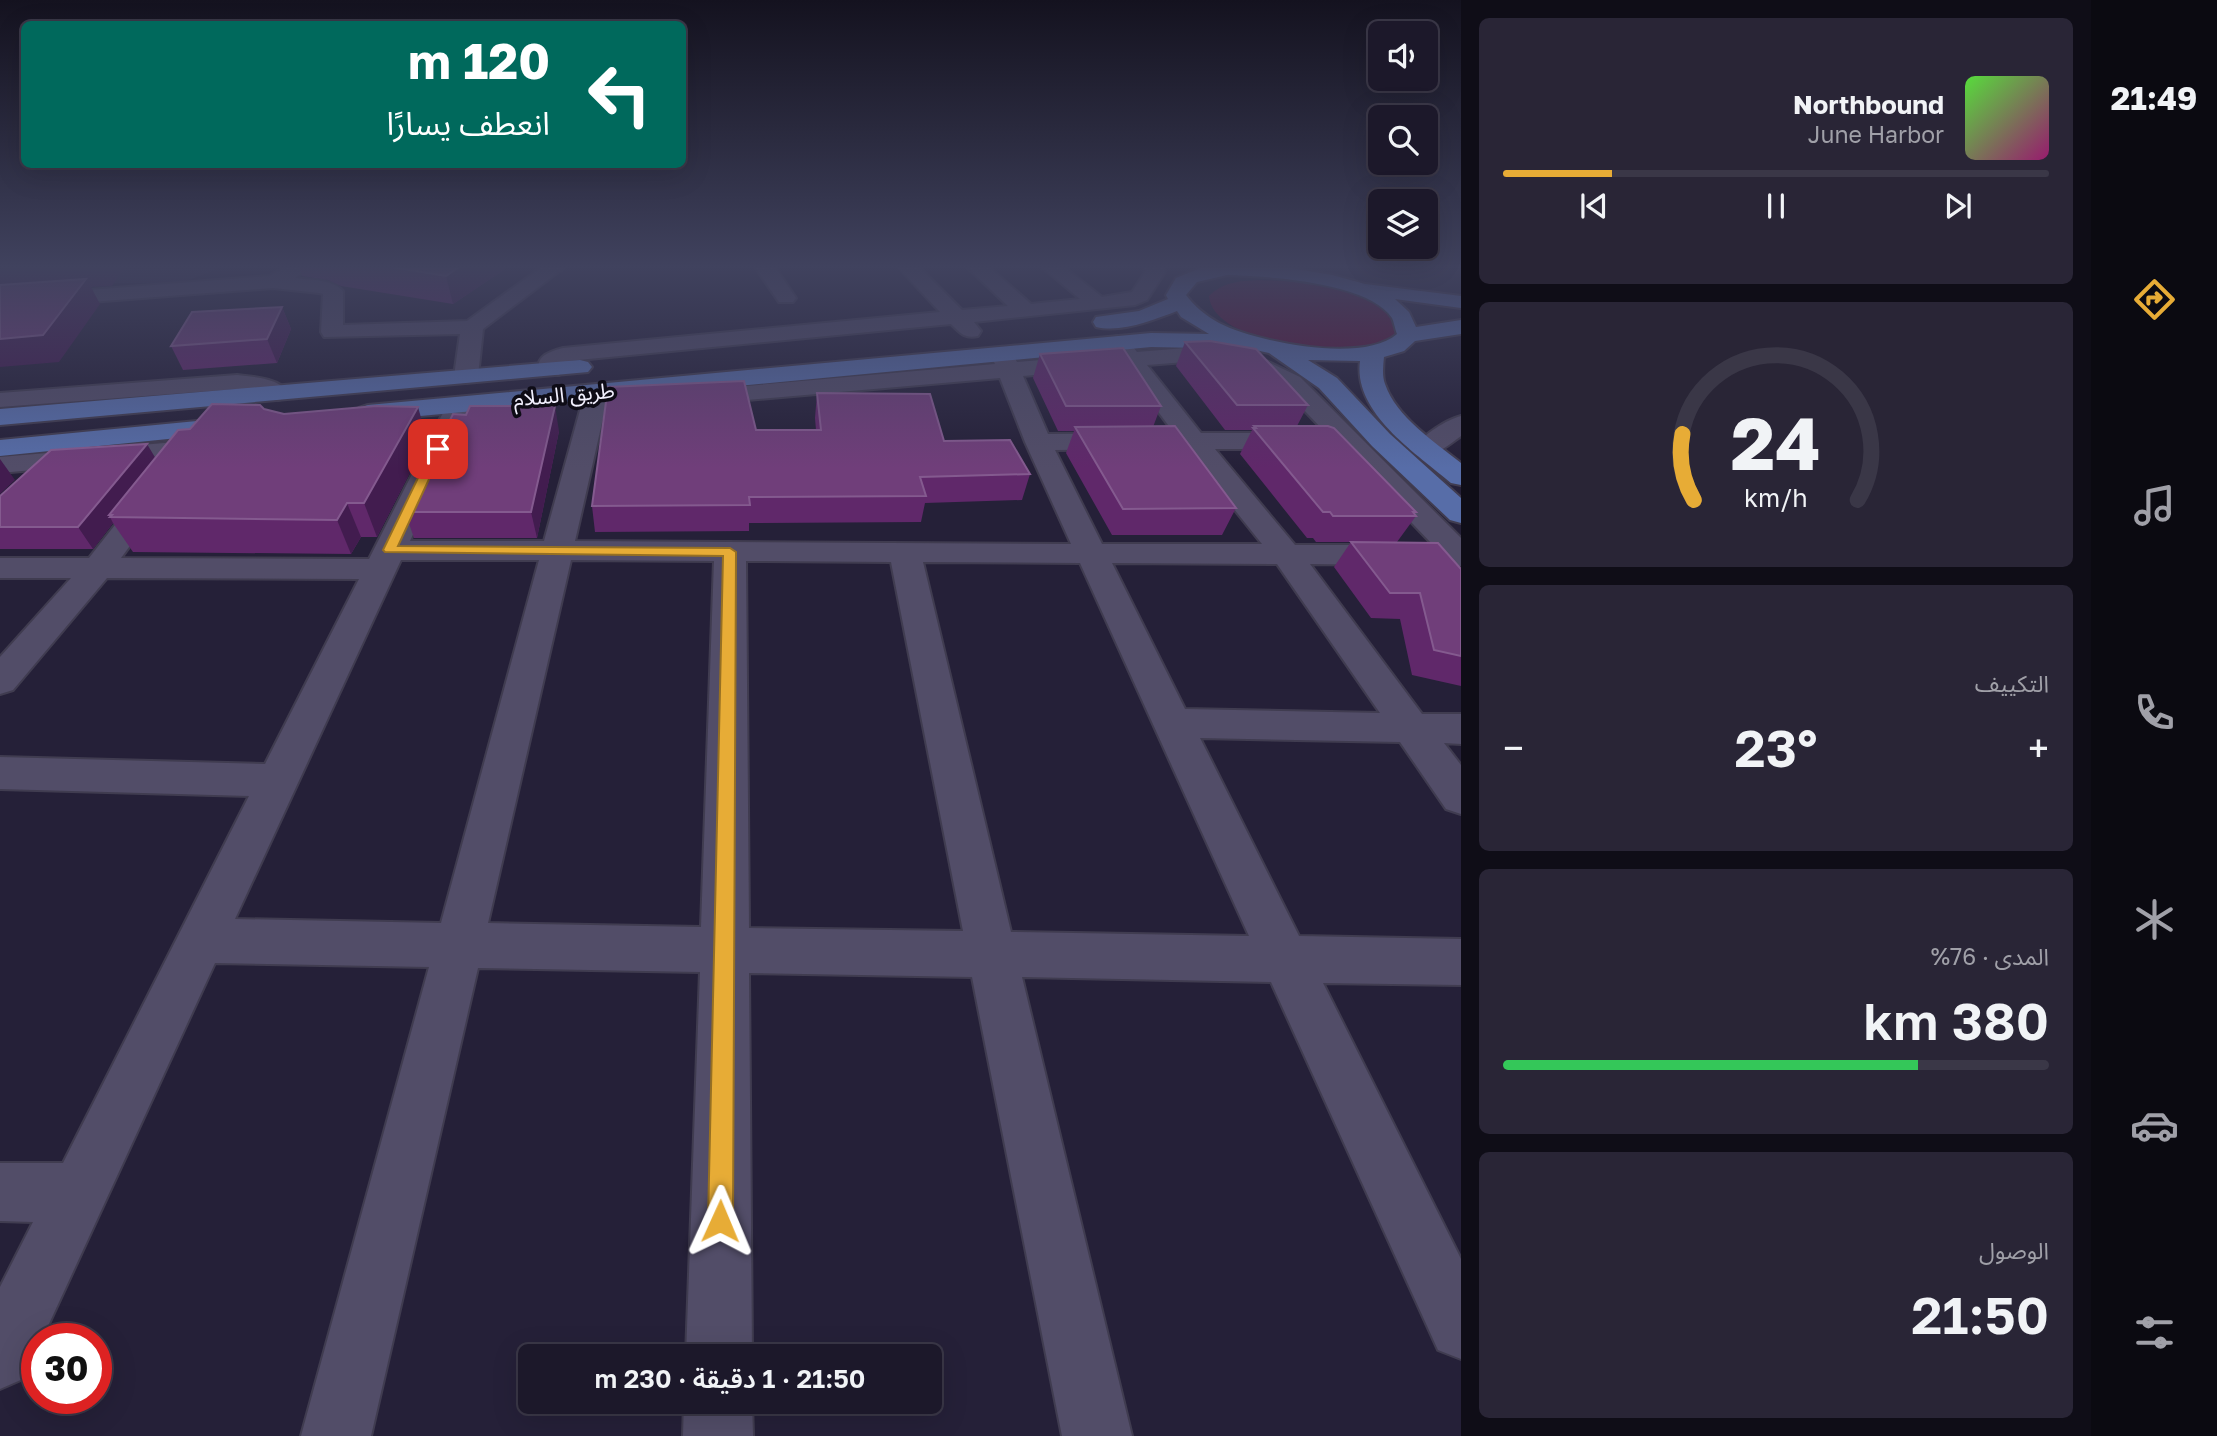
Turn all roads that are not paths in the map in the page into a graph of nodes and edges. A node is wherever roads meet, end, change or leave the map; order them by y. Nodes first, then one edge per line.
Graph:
1 (471, 334) edge
2 (976, 334) edge
3 (997, 334) edge
4 (1040, 334) edge
5 (1231, 334) edge
6 (1415, 334) edge
7 (1408, 335) joint
8 (985, 343) junction
9 (1261, 344) junction
10 (1124, 351) junction
11 (1373, 353) junction
12 (692, 383) joint
13 (597, 392) junction
14 (277, 393) joint
15 (176, 394) junction
16 (521, 399) joint
17 (0, 400) edge
18 (458, 401) junction
19 (0, 417) edge
20 (348, 423) edge
21 (255, 424) edge
22 (1461, 424) edge
23 (197, 439) junction
24 (1381, 440) junction
25 (1346, 441) junction
26 (1038, 442) junction
27 (1195, 443) junction
28 (1428, 447) junction
29 (0, 448) edge
30 (55, 461) junction
31 (0, 465) edge
32 (1461, 477) edge
33 (27, 487) edge
34 (1461, 514) edge
35 (556, 551) junction
36 (730, 552) junction
37 (905, 553) junction
38 (1092, 554) junction
39 (1287, 555) junction
40 (1461, 555) edge
41 (385, 559) junction
42 (0, 568) edge
43 (97, 569) junction
44 (0, 681) edge
45 (1172, 723) junction
46 (1410, 729) junction
47 (1461, 729) edge
48 (0, 773) edge
49 (279, 781) junction
50 (1461, 797) edge
51 (201, 942) junction
52 (458, 946) junction
53 (724, 950) junction
54 (992, 954) junction
55 (1285, 959) junction
56 (1461, 962) edge
57 (0, 1192) edge
58 (79, 1193) junction
59 (1461, 1327) edge
60 (719, 1344) edge
61 (0, 1356) edge
62 (718, 1414) edge
63 (336, 1436) edge
64 (718, 1436) edge
65 (1097, 1436) edge

1 - 18 street
2 - 8 street
3 - 8 street
4 - 8 main road, طريق السلام
5 - 9 main road
6 - 7 main road
7 - 11 main road
8 - 10 street
8 - 12 street
8 - 18 main road, طريق السلام
8 - 26 street
9 - 10 main road
9 - 11 main road
9 - 24 main road
10 - 25 street
10 - 27 street
11 - 28 main road
12 - 13 main road, طريق السلام
13 - 16 main road, طريق السلام
13 - 35 street
14 - 15 street
14 - 18 main road, طريق السلام
15 - 17 street
15 - 19 main road
16 - 18 street
18 - 20 street
18 - 41 street
21 - 23 main road
22 - 28 street
23 - 29 main road
23 - 30 street
23 - 43 street
24 - 25 street
24 - 34 main road
25 - 27 street
25 - 40 street
26 - 27 street
26 - 38 street
27 - 39 street
28 - 32 main road
30 - 31 street
30 - 33 street
35 - 36 street
35 - 41 street
35 - 52 street
36 - 37 street
36 - 53 street
37 - 38 street
37 - 54 street
38 - 39 street
38 - 45 street
39 - 40 street
39 - 46 street
41 - 43 street
41 - 49 street
42 - 43 street
43 - 44 street
45 - 46 street
45 - 55 street
46 - 47 street
46 - 50 street
48 - 49 street
49 - 51 street
51 - 52 street
51 - 58 street
52 - 53 street
52 - 63 street
53 - 54 street
53 - 60 street
54 - 55 street
54 - 65 street
55 - 56 street
55 - 59 street
57 - 58 street
58 - 61 street
62 - 64 street

